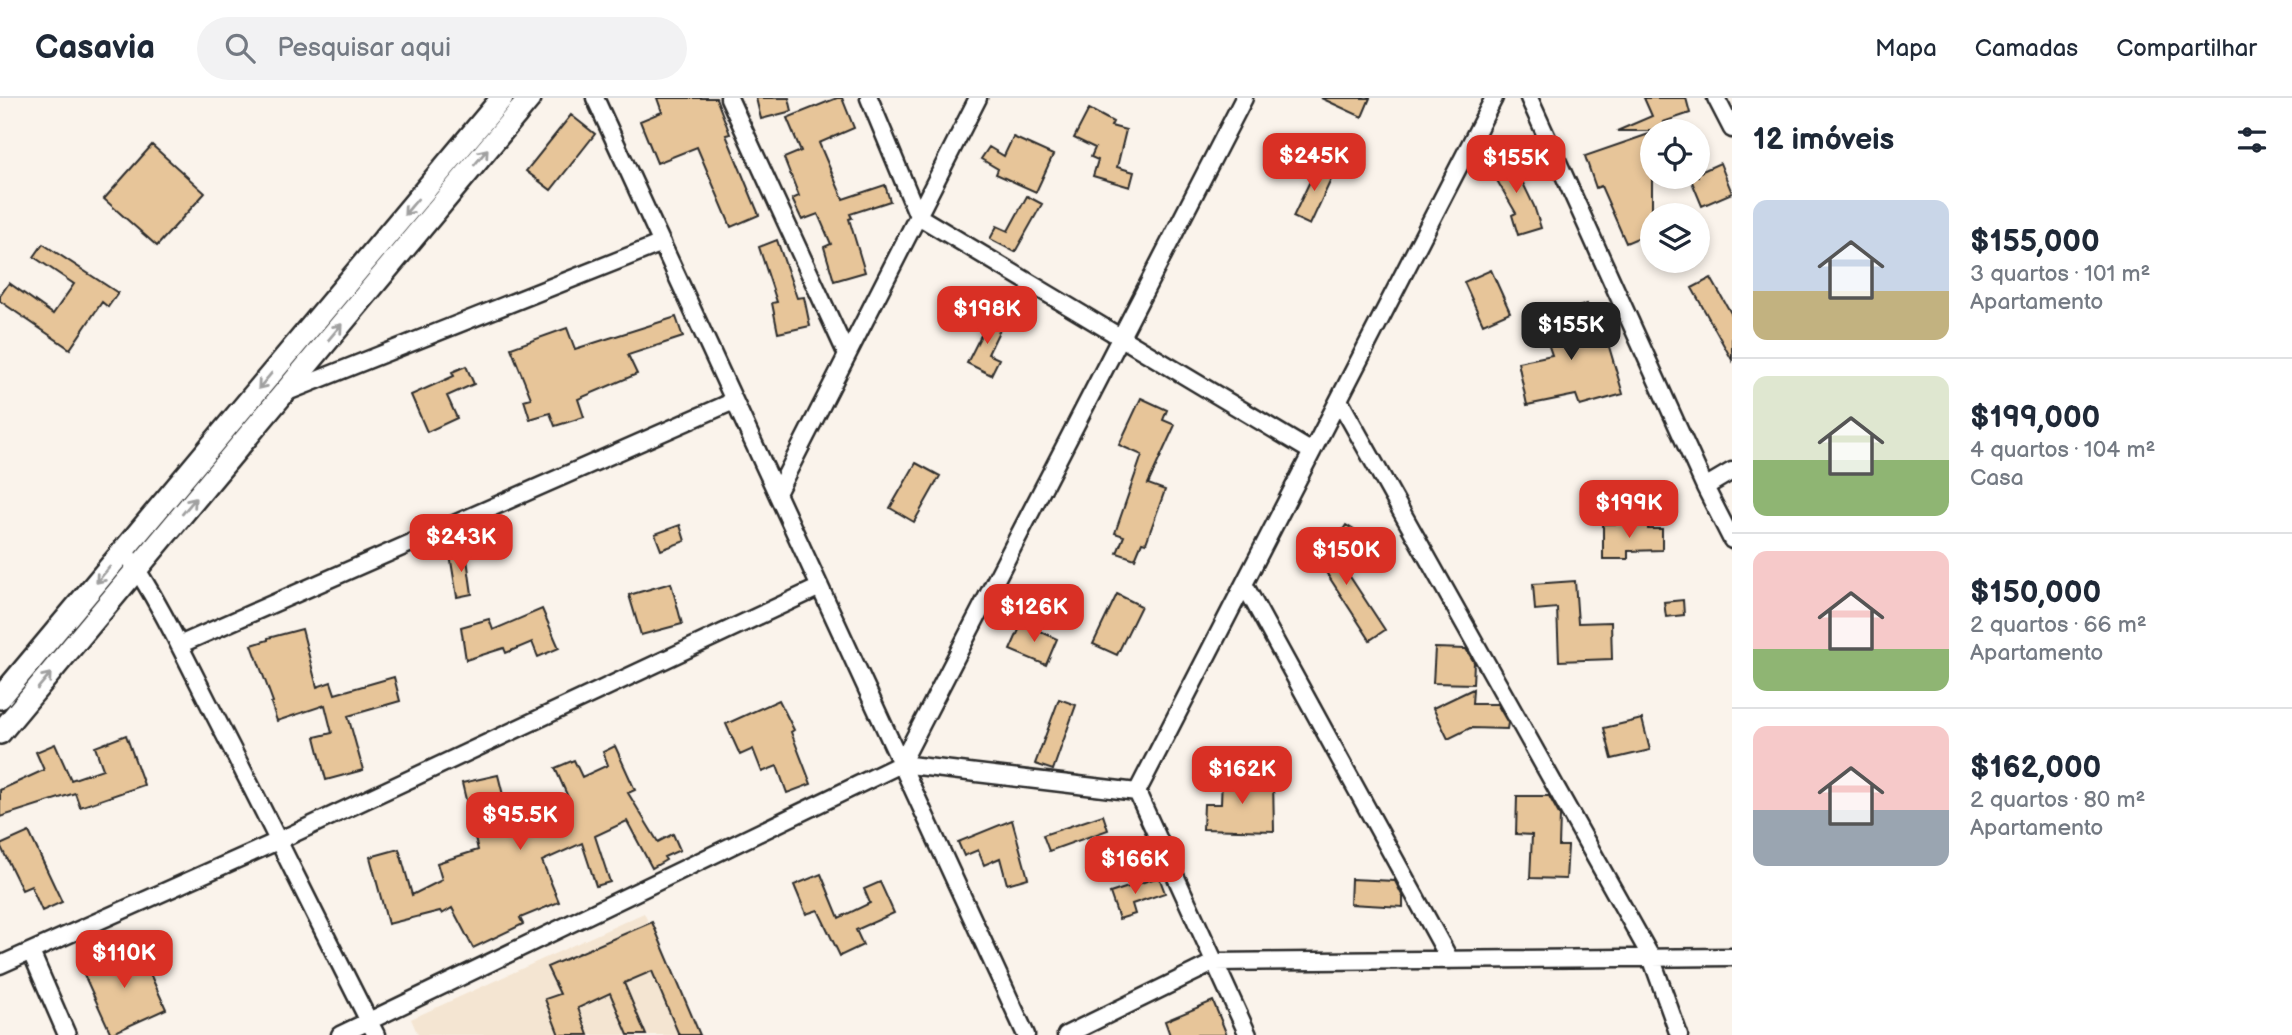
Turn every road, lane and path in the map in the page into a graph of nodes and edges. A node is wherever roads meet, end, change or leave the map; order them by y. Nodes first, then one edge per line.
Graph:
1 (502, 98) edge
2 (530, 98) edge
3 (595, 98) edge
4 (729, 98) edge
5 (869, 98) edge
6 (978, 98) edge
7 (1244, 98) edge
8 (1494, 98) edge
9 (1529, 98) edge
10 (1716, 98) edge
11 (1732, 129) edge
12 (918, 216) junction
13 (662, 243) junction
14 (1121, 337) junction
15 (847, 355) junction
16 (284, 393) junction
17 (1339, 400) junction
18 (734, 401) junction
19 (1312, 452) junction
20 (1732, 471) edge
21 (1705, 487) junction
22 (777, 493) junction
23 (1732, 540) edge
24 (124, 550) junction
25 (137, 569) junction
26 (1244, 584) junction
27 (820, 586) junction
28 (179, 645) junction
29 (0, 698) edge
30 (0, 733) edge
31 (901, 764) junction
32 (1138, 792) junction
33 (280, 840) junction
34 (31, 953) junction
35 (1651, 957) junction
36 (1732, 957) edge
37 (1450, 960) junction
38 (1215, 962) junction
39 (0, 965) edge
40 (372, 1029) edge
41 (67, 1035) edge
42 (340, 1035) edge
43 (1026, 1035) edge
44 (1066, 1035) edge
45 (1248, 1035) edge
46 (1679, 1035) edge

1 -> 24 street
16 -> 2 street
3 - 13 street
4 - 15 street
5 - 12 street
6 - 12 street
7 - 14 street
8 - 17 street
9 - 21 street
10 - 11 street
12 - 14 street
12 - 15 street
13 - 16 street
13 - 18 street
14 - 19 street
14 - 31 street
15 - 22 street
25 -> 16 street
17 - 19 street
17 - 35 street
18 - 22 street
18 - 28 street
19 - 26 street
20 - 21 street
21 - 23 street
22 - 27 street
24 - 25 street
24 -> 29 street
25 - 28 street
30 -> 25 street
26 - 32 street
26 - 37 street
27 - 31 street
27 - 33 street
28 - 33 street
31 - 32 street
31 - 40 street
31 - 43 street
32 - 38 street
33 - 34 street
33 - 40 street
34 - 39 street
34 - 41 street
35 - 36 street
35 - 37 street
35 - 46 street
37 - 38 street
38 - 44 street
38 - 45 street
40 - 42 street

